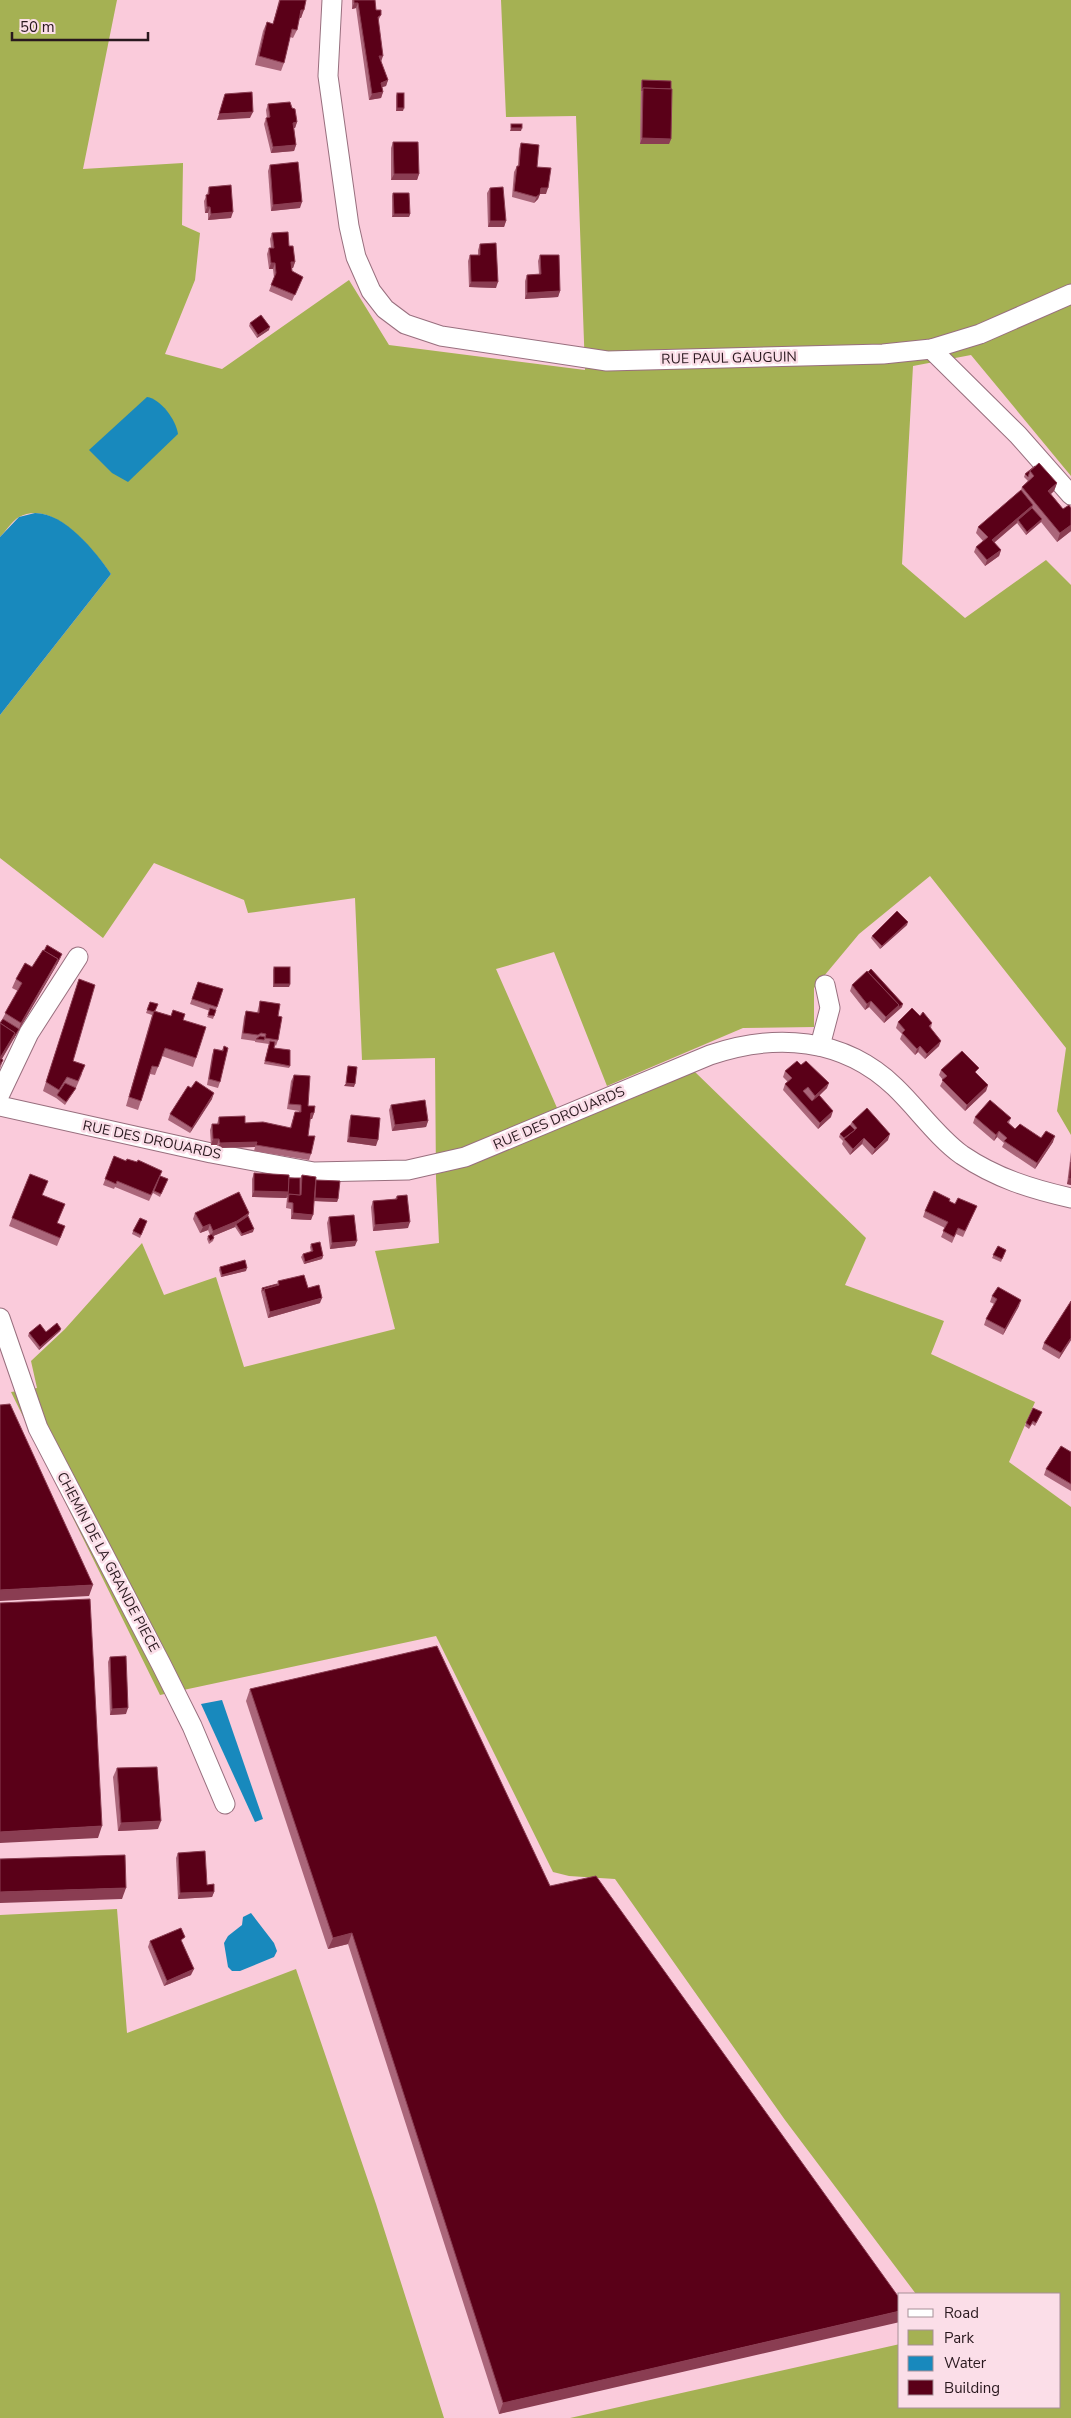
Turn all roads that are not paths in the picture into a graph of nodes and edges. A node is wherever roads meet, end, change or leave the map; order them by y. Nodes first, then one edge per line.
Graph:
1 (332, 0) edge
2 (1071, 294) edge
3 (931, 349) junction
4 (1071, 495) edge
5 (78, 957) dead end
6 (824, 986) dead end
7 (820, 1046) junction
8 (1, 1107) edge
9 (1071, 1198) edge
10 (0, 1318) edge
11 (225, 1804) dead end

1 - 3 street, RUE PAUL GAUGUIN
2 - 3 street, RUE PAUL GAUGUIN
3 - 4 street
5 - 8 street
6 - 7 street
7 - 8 street, RUE DES DROUARDS
7 - 9 street, RUE DES DROUARDS
10 - 11 street, CHEMIN DE LA GRANDE PIECE

